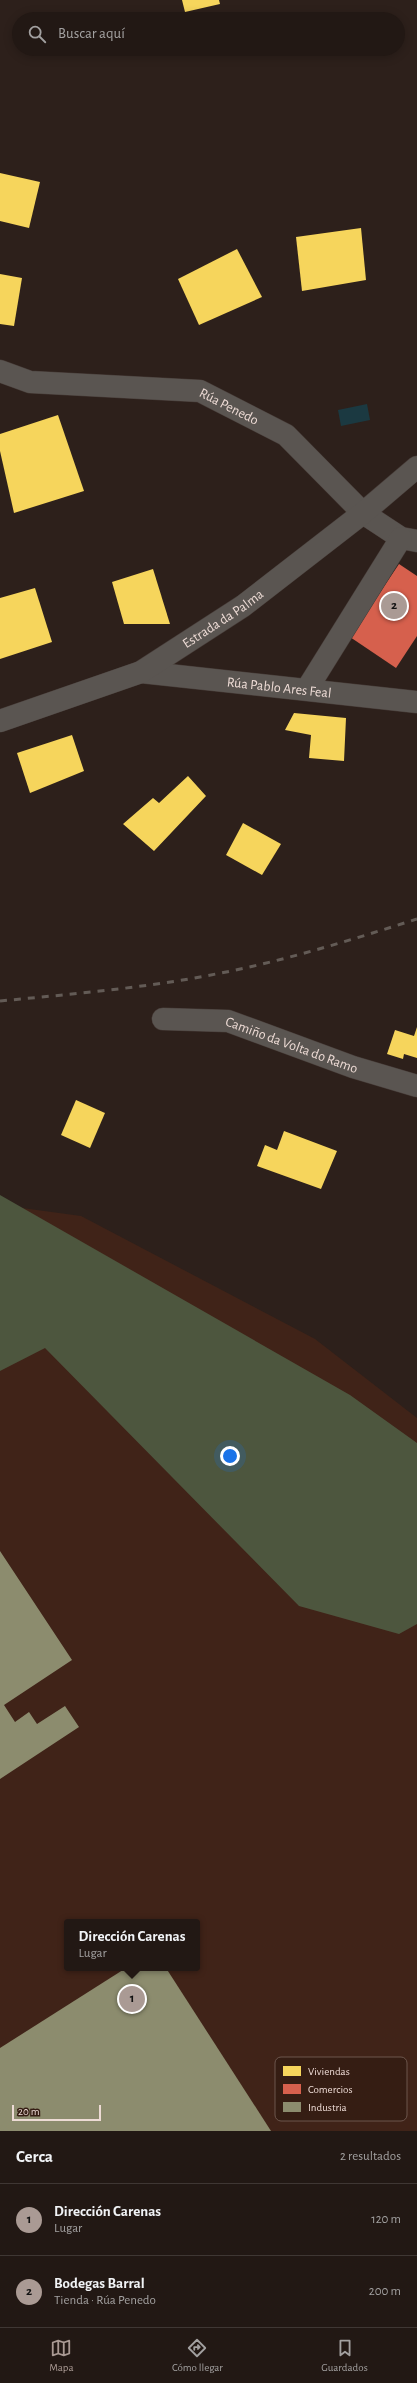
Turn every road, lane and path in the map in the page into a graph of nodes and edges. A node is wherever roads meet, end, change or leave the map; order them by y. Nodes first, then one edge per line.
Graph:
1 (0, 371) edge
2 (417, 467) edge
3 (363, 513) junction
4 (409, 540) edge
5 (141, 672) junction
6 (307, 689) junction
7 (417, 702) edge
8 (0, 721) edge
9 (163, 1019) dead end
10 (417, 1086) edge

1 - 3 street, Rúa Penedo
2 - 3 street, Estrada da Palma
3 - 4 street, Rúa Penedo
3 - 5 street, Estrada da Palma
4 - 6 street
5 - 6 street, Rúa Pablo Ares Feal
5 - 8 street, Estrada da Palma
6 - 7 street, Rúa Pablo Ares Feal
9 - 10 street, Camiño da Volta do Ramo

